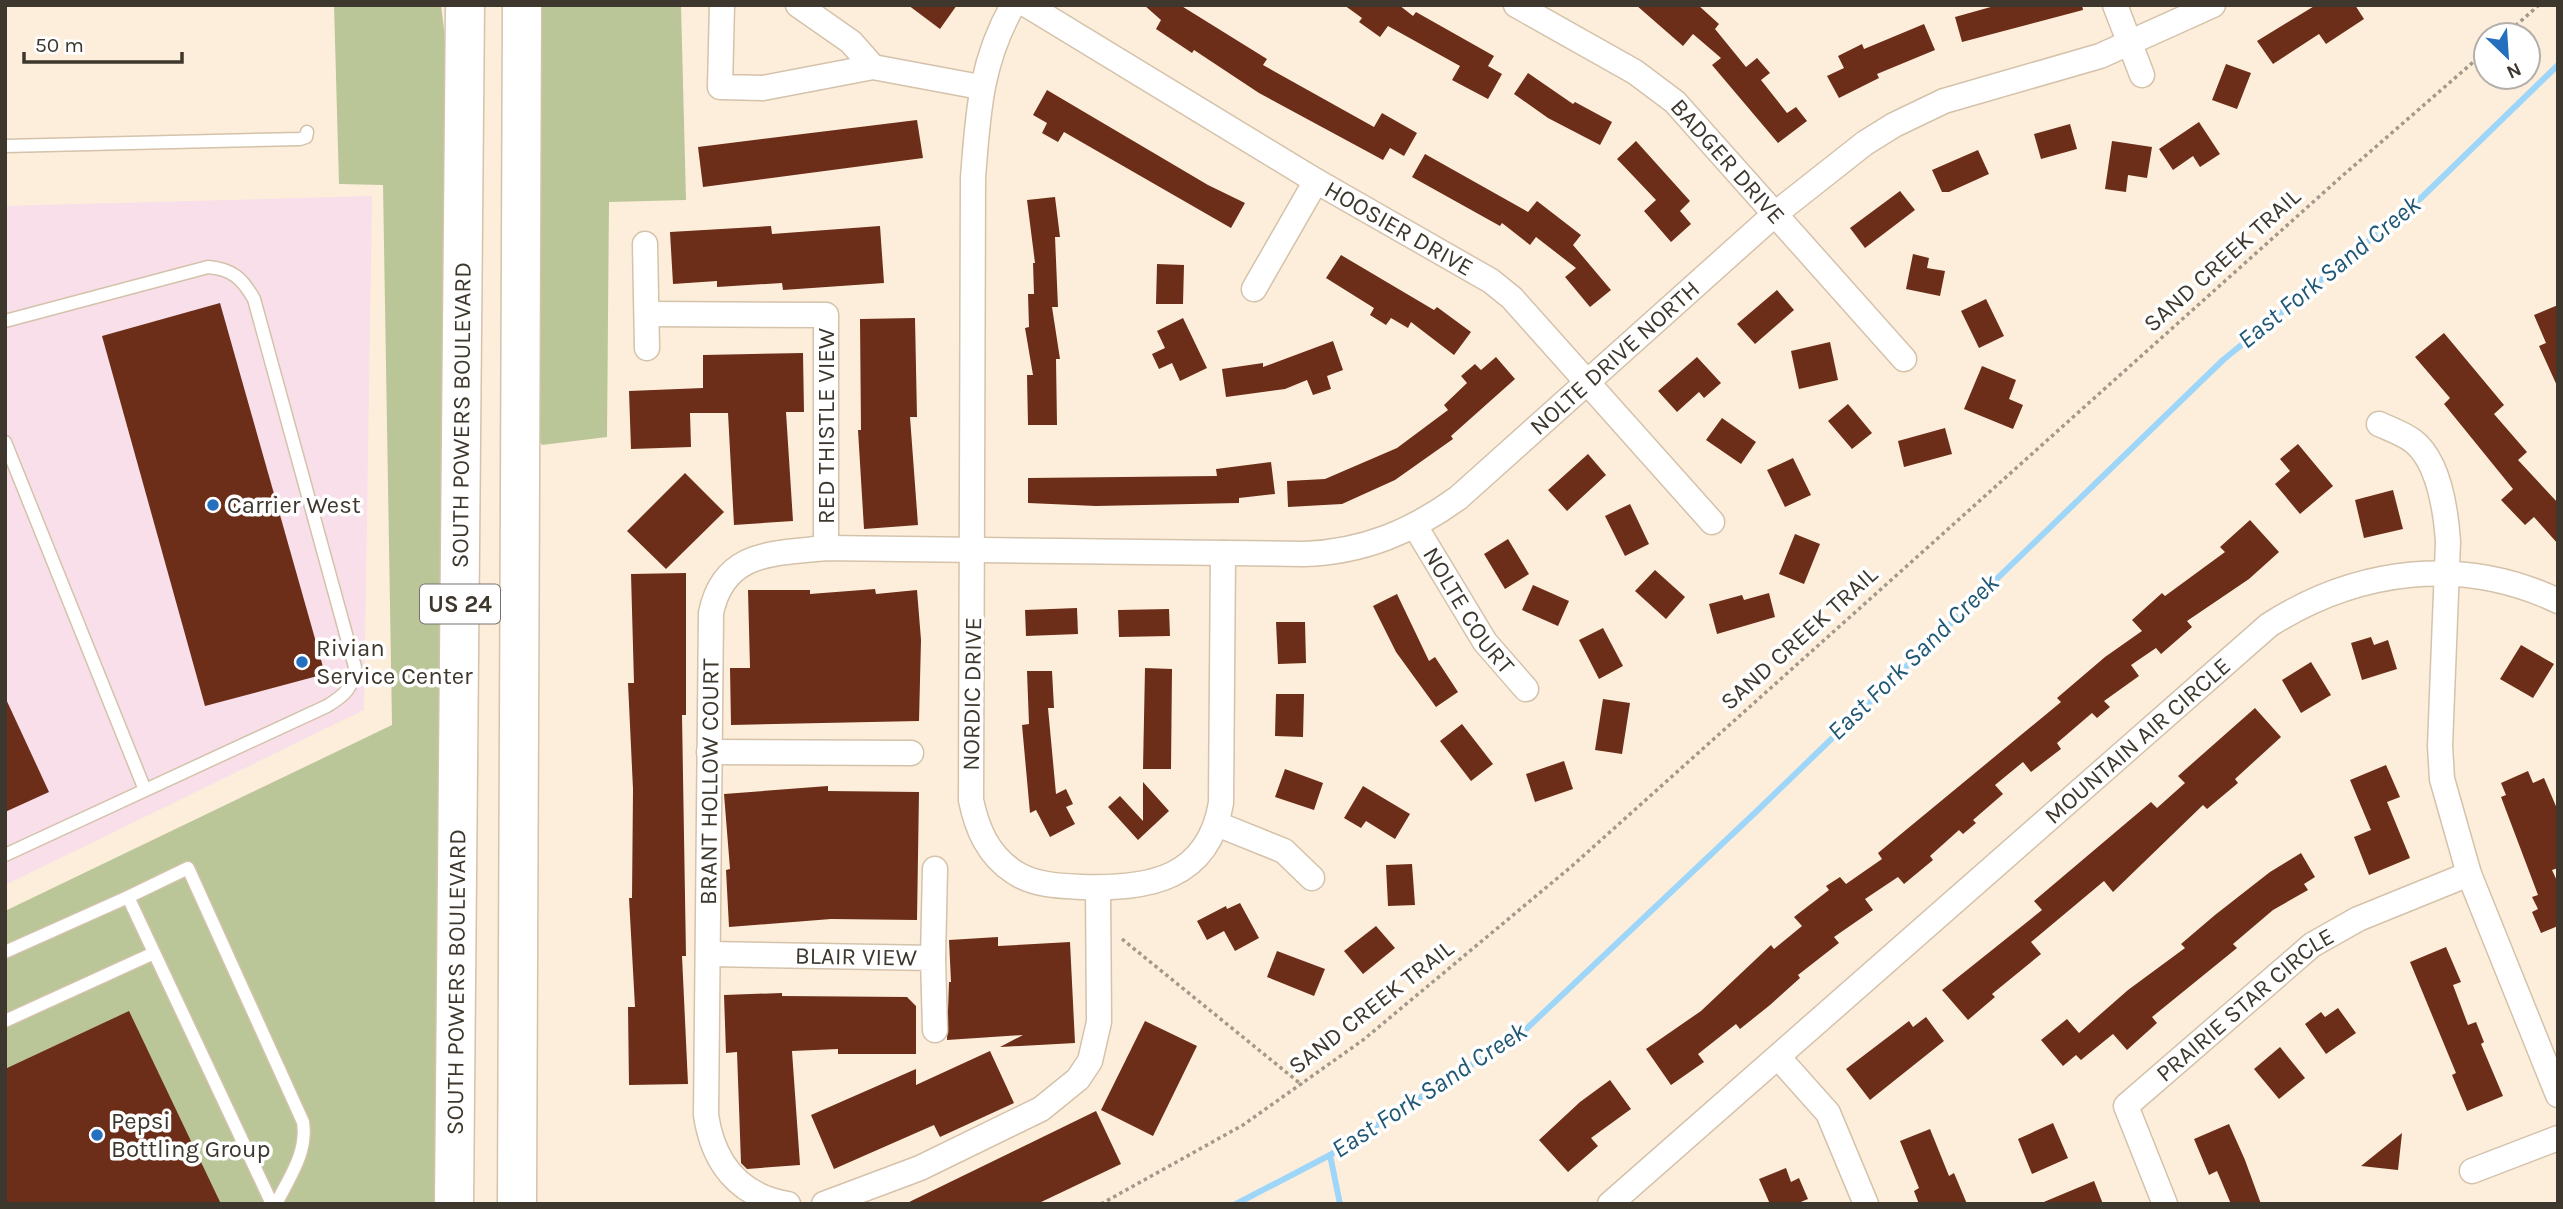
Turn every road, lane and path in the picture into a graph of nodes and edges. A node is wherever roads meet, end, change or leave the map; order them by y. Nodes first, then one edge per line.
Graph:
1 (465, 5) edge
2 (523, 5) edge
3 (722, 5) edge
4 (798, 5) edge
5 (1013, 5) edge
6 (1027, 5) edge
7 (1516, 5) edge
8 (2115, 5) edge
9 (2213, 5) edge
10 (2539, 5) edge
11 (2521, 21) edge
12 (2131, 44) junction
13 (2472, 63) edge
14 (873, 67) junction
15 (2142, 75) dead end
16 (980, 87) junction
17 (307, 132) dead end
18 (5, 146) edge
19 (1316, 181) junction
20 (1775, 214) junction
21 (645, 244) dead end
22 (1254, 289) dead end
23 (647, 314) junction
24 (5, 321) edge
25 (647, 348) dead end
26 (1903, 359) dead end
27 (1587, 381) junction
28 (2379, 424) dead end
29 (5, 442) edge
30 (1712, 522) dead end
31 (1415, 526) junction
32 (826, 548) junction
33 (974, 549) junction
34 (1223, 553) junction
35 (2446, 572) junction
36 (2558, 601) edge
37 (1526, 689) dead end
38 (709, 752) junction
39 (911, 753) dead end
40 (145, 790) junction
41 (1217, 824) junction
42 (5, 855) edge
43 (935, 869) dead end
44 (2469, 874) junction
45 (1312, 878) dead end
46 (1098, 888) junction
47 (128, 897) junction
48 (1098, 920) junction
49 (5, 952) edge
50 (154, 953) junction
51 (709, 954) junction
52 (933, 958) junction
53 (5, 1021) edge
54 (935, 1030) dead end
55 (1778, 1057) junction
56 (1302, 1085) junction
57 (2558, 1095) edge
58 (2558, 1138) edge
59 (2472, 1171) dead end
60 (274, 1204) edge
61 (454, 1204) edge
62 (517, 1204) edge
63 (788, 1204) edge
64 (824, 1204) edge
65 (1101, 1204) edge
66 (1611, 1204) edge
67 (1866, 1204) edge
68 (2165, 1204) edge

1 - 61 highway, SOUTH POWERS BOULEVARD / US 24
2 - 62 highway, US 24
3 - 14 street
4 - 14 street
5 - 16 street, NORDIC DRIVE
6 - 19 street, HOOSIER DRIVE
7 - 20 street, BADGER DRIVE
8 - 12 street
9 - 12 street, NOLTE DRIVE NORTH
10 - 11 path
12 - 15 street
12 - 20 street, NOLTE DRIVE NORTH
13 - 56 path, SAND CREEK TRAIL
14 - 16 street
16 - 33 street, NORDIC DRIVE
17 - 18 lane
19 - 22 street
19 - 27 street, HOOSIER DRIVE
20 - 26 street, BADGER DRIVE
20 - 27 street, NOLTE DRIVE NORTH
21 - 23 street
23 - 25 street
23 - 32 street, RED THISTLE VIEW
24 - 40 lane
27 - 30 street, HOOSIER DRIVE
27 - 31 street, NOLTE DRIVE NORTH
28 - 35 street
29 - 40 lane
31 - 34 street, NOLTE DRIVE NORTH
31 - 37 street, NOLTE COURT
32 - 33 street, BRANT HOLLOW COURT
32 - 38 street, BRANT HOLLOW COURT
33 - 34 street, NOLTE DRIVE NORTH
33 - 46 street, NORDIC DRIVE
34 - 41 street, NORDIC DRIVE
35 - 36 street, MOUNTAIN AIR CIRCLE
35 - 44 street
35 - 55 street, MOUNTAIN AIR CIRCLE
38 - 39 street
38 - 51 street, BRANT HOLLOW COURT
40 - 42 lane
41 - 45 street
41 - 46 street, NORDIC DRIVE
43 - 52 street
44 - 57 street
44 - 68 street, PRAIRIE STAR CIRCLE
46 - 48 street
47 - 49 lane
47 - 50 lane
47 - 60 lane
48 - 56 path
48 - 64 street
50 - 53 lane
50 - 60 lane
51 - 52 street, BLAIR VIEW
51 - 63 street, BRANT HOLLOW COURT
52 - 54 street, BLAIR VIEW
55 - 66 street, MOUNTAIN AIR CIRCLE
55 - 67 street
56 - 65 path, SAND CREEK TRAIL
58 - 59 street

